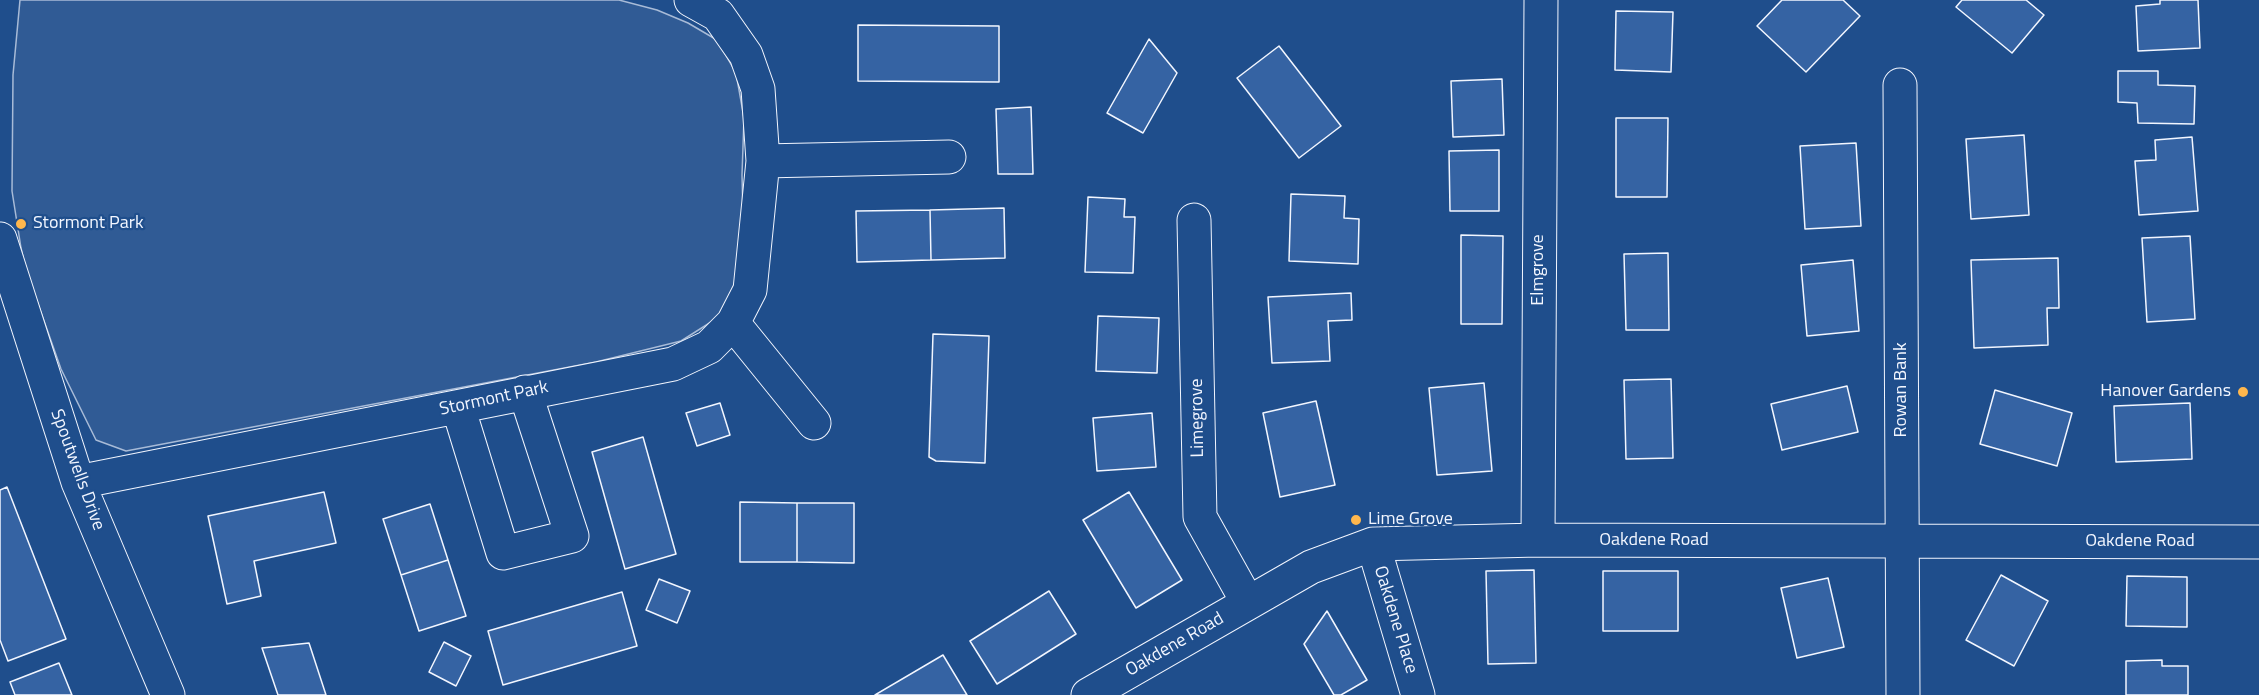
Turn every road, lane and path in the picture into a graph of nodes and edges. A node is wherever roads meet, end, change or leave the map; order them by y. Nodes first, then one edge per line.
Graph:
1 (691, 0) edge
2 (1541, 0) edge
3 (1900, 85) dead end
4 (949, 157) dead end
5 (763, 161) junction
6 (1194, 220) dead end
7 (0, 239) edge
8 (733, 324) junction
9 (525, 392) junction
10 (458, 407) junction
11 (813, 423) dead end
12 (78, 482) junction
13 (1538, 540) junction
14 (1903, 542) junction
15 (2259, 542) edge
16 (1373, 544) junction
17 (1248, 603) junction
18 (168, 695) edge
19 (1088, 695) edge
20 (1419, 695) edge
21 (1903, 695) edge

1 - 5 street, Stormont Park
2 - 13 street, Elmgrove
3 - 14 street, Rowan Bank
4 - 5 street
5 - 8 street, Stormont Park
6 - 17 street, Limegrove
7 - 12 street, Spoutwells Drive
8 - 9 street, Stormont Park
8 - 11 street
9 - 10 street, Stormont Park
9 - 10 street
10 - 12 street, Stormont Park
12 - 18 street, Spoutwells Drive
13 - 14 street, Oakdene Road
13 - 16 street, Oakdene Road
14 - 15 street, Oakdene Road
14 - 21 street, Rowan Bank
16 - 17 street, Oakdene Road
16 - 20 street, Oakdene Place
17 - 19 street, Oakdene Road

